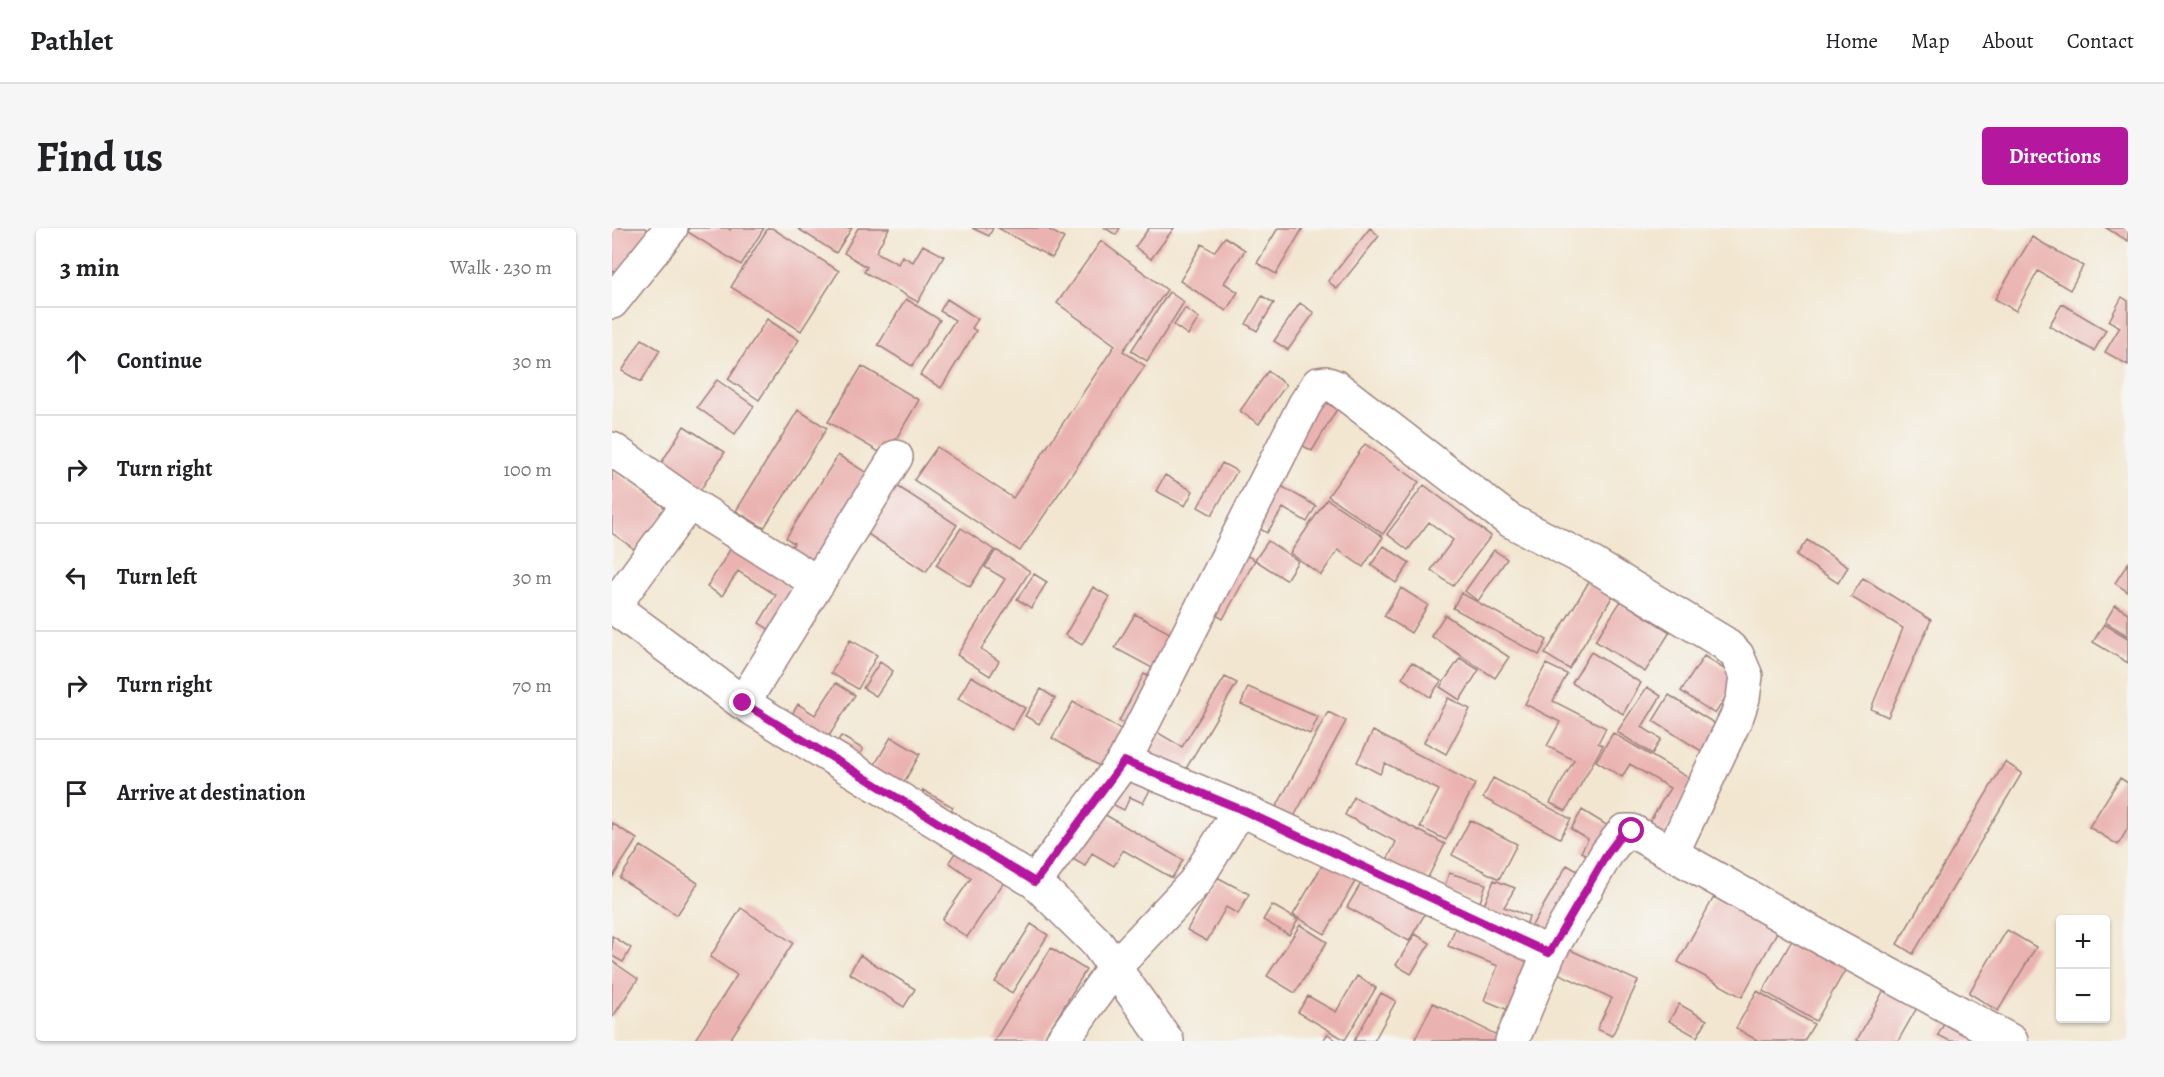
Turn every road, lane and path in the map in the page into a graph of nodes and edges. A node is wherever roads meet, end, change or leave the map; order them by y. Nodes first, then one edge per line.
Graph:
1 (671, 228) edge
2 (612, 302) edge
3 (612, 449) edge
4 (896, 457) dead end
5 (689, 503) junction
6 (818, 583) junction
7 (613, 607) edge
8 (743, 703) junction
9 (1124, 761) junction
10 (1240, 809) junction
11 (1672, 853) junction
12 (1035, 882) junction
13 (1549, 953) junction
14 (1114, 968) junction
15 (1062, 1041) edge
16 (1167, 1041) edge
17 (1512, 1041) edge
18 (2011, 1041) edge

1 - 2 street
3 - 5 street
4 - 6 street
5 - 6 street
5 - 7 street
6 - 8 street
7 - 8 street
8 - 12 street
9 - 10 street
9 - 11 street
9 - 12 street
10 - 13 street
10 - 14 street
11 - 13 street
11 - 18 street
12 - 14 street
13 - 17 street
14 - 15 street
14 - 16 street

